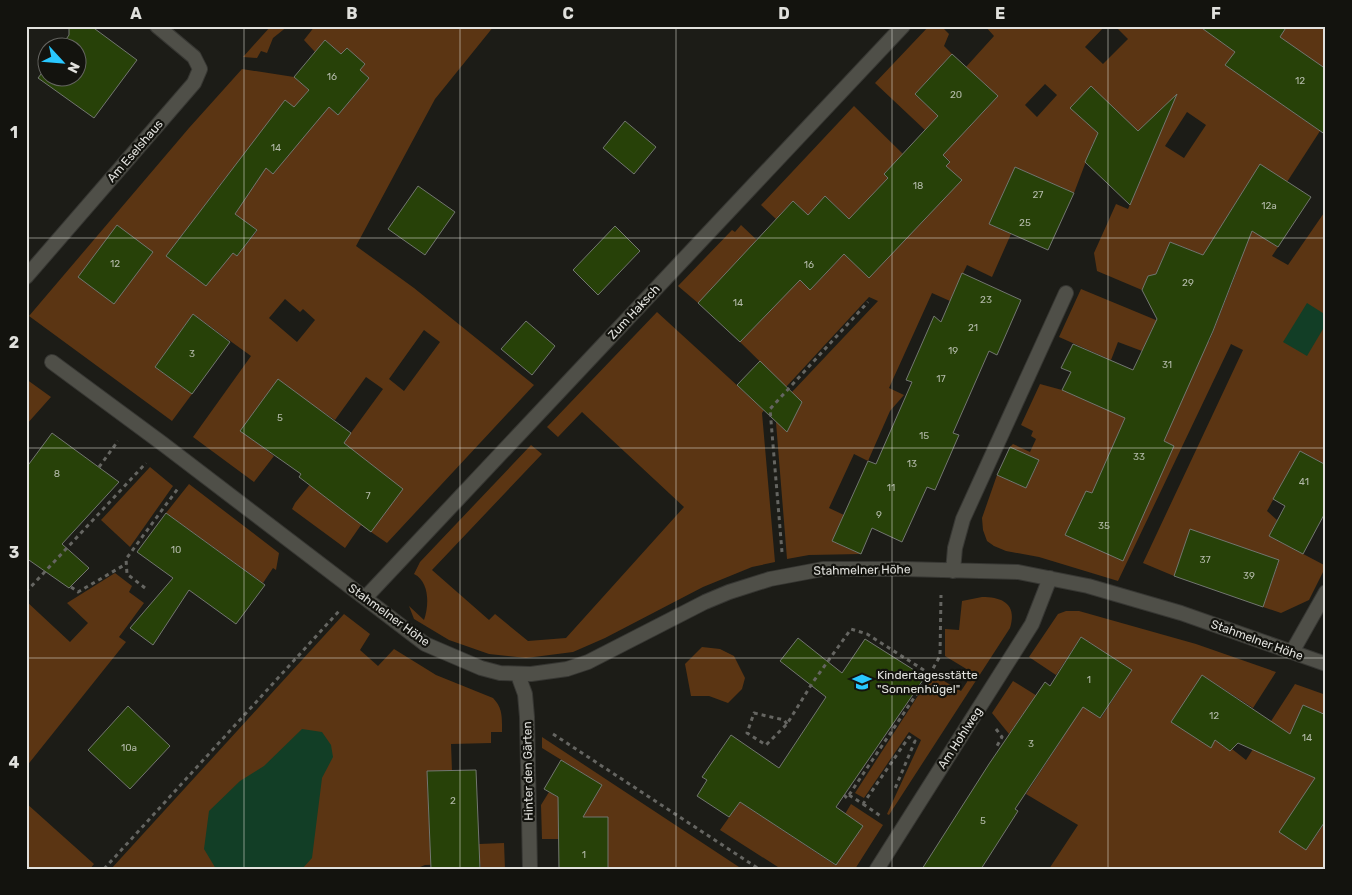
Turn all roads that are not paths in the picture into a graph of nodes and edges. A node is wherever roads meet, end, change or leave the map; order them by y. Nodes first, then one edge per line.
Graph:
1 (157, 26) edge
2 (903, 26) edge
3 (26, 277) edge
4 (1066, 293) dead end
5 (52, 362) dead end
6 (953, 571) junction
7 (1050, 578) junction
8 (1326, 592) edge
9 (361, 594) junction
10 (1292, 652) junction
11 (1326, 664) edge
12 (518, 675) junction
13 (530, 869) edge
14 (877, 869) edge

1 - 3 street, Am Eselshaus
2 - 9 street, Zum Haksch
4 - 6 street
5 - 9 street, Stahmelner Höhe
6 - 7 street, Stahmelner Höhe
6 - 12 street, Stahmelner Höhe
7 - 10 street, Stahmelner Höhe
7 - 14 street, Am Hohlweg
8 - 10 street
9 - 12 street, Stahmelner Höhe
10 - 11 street, Stahmelner Höhe
12 - 13 street, Hinter den Gärten

